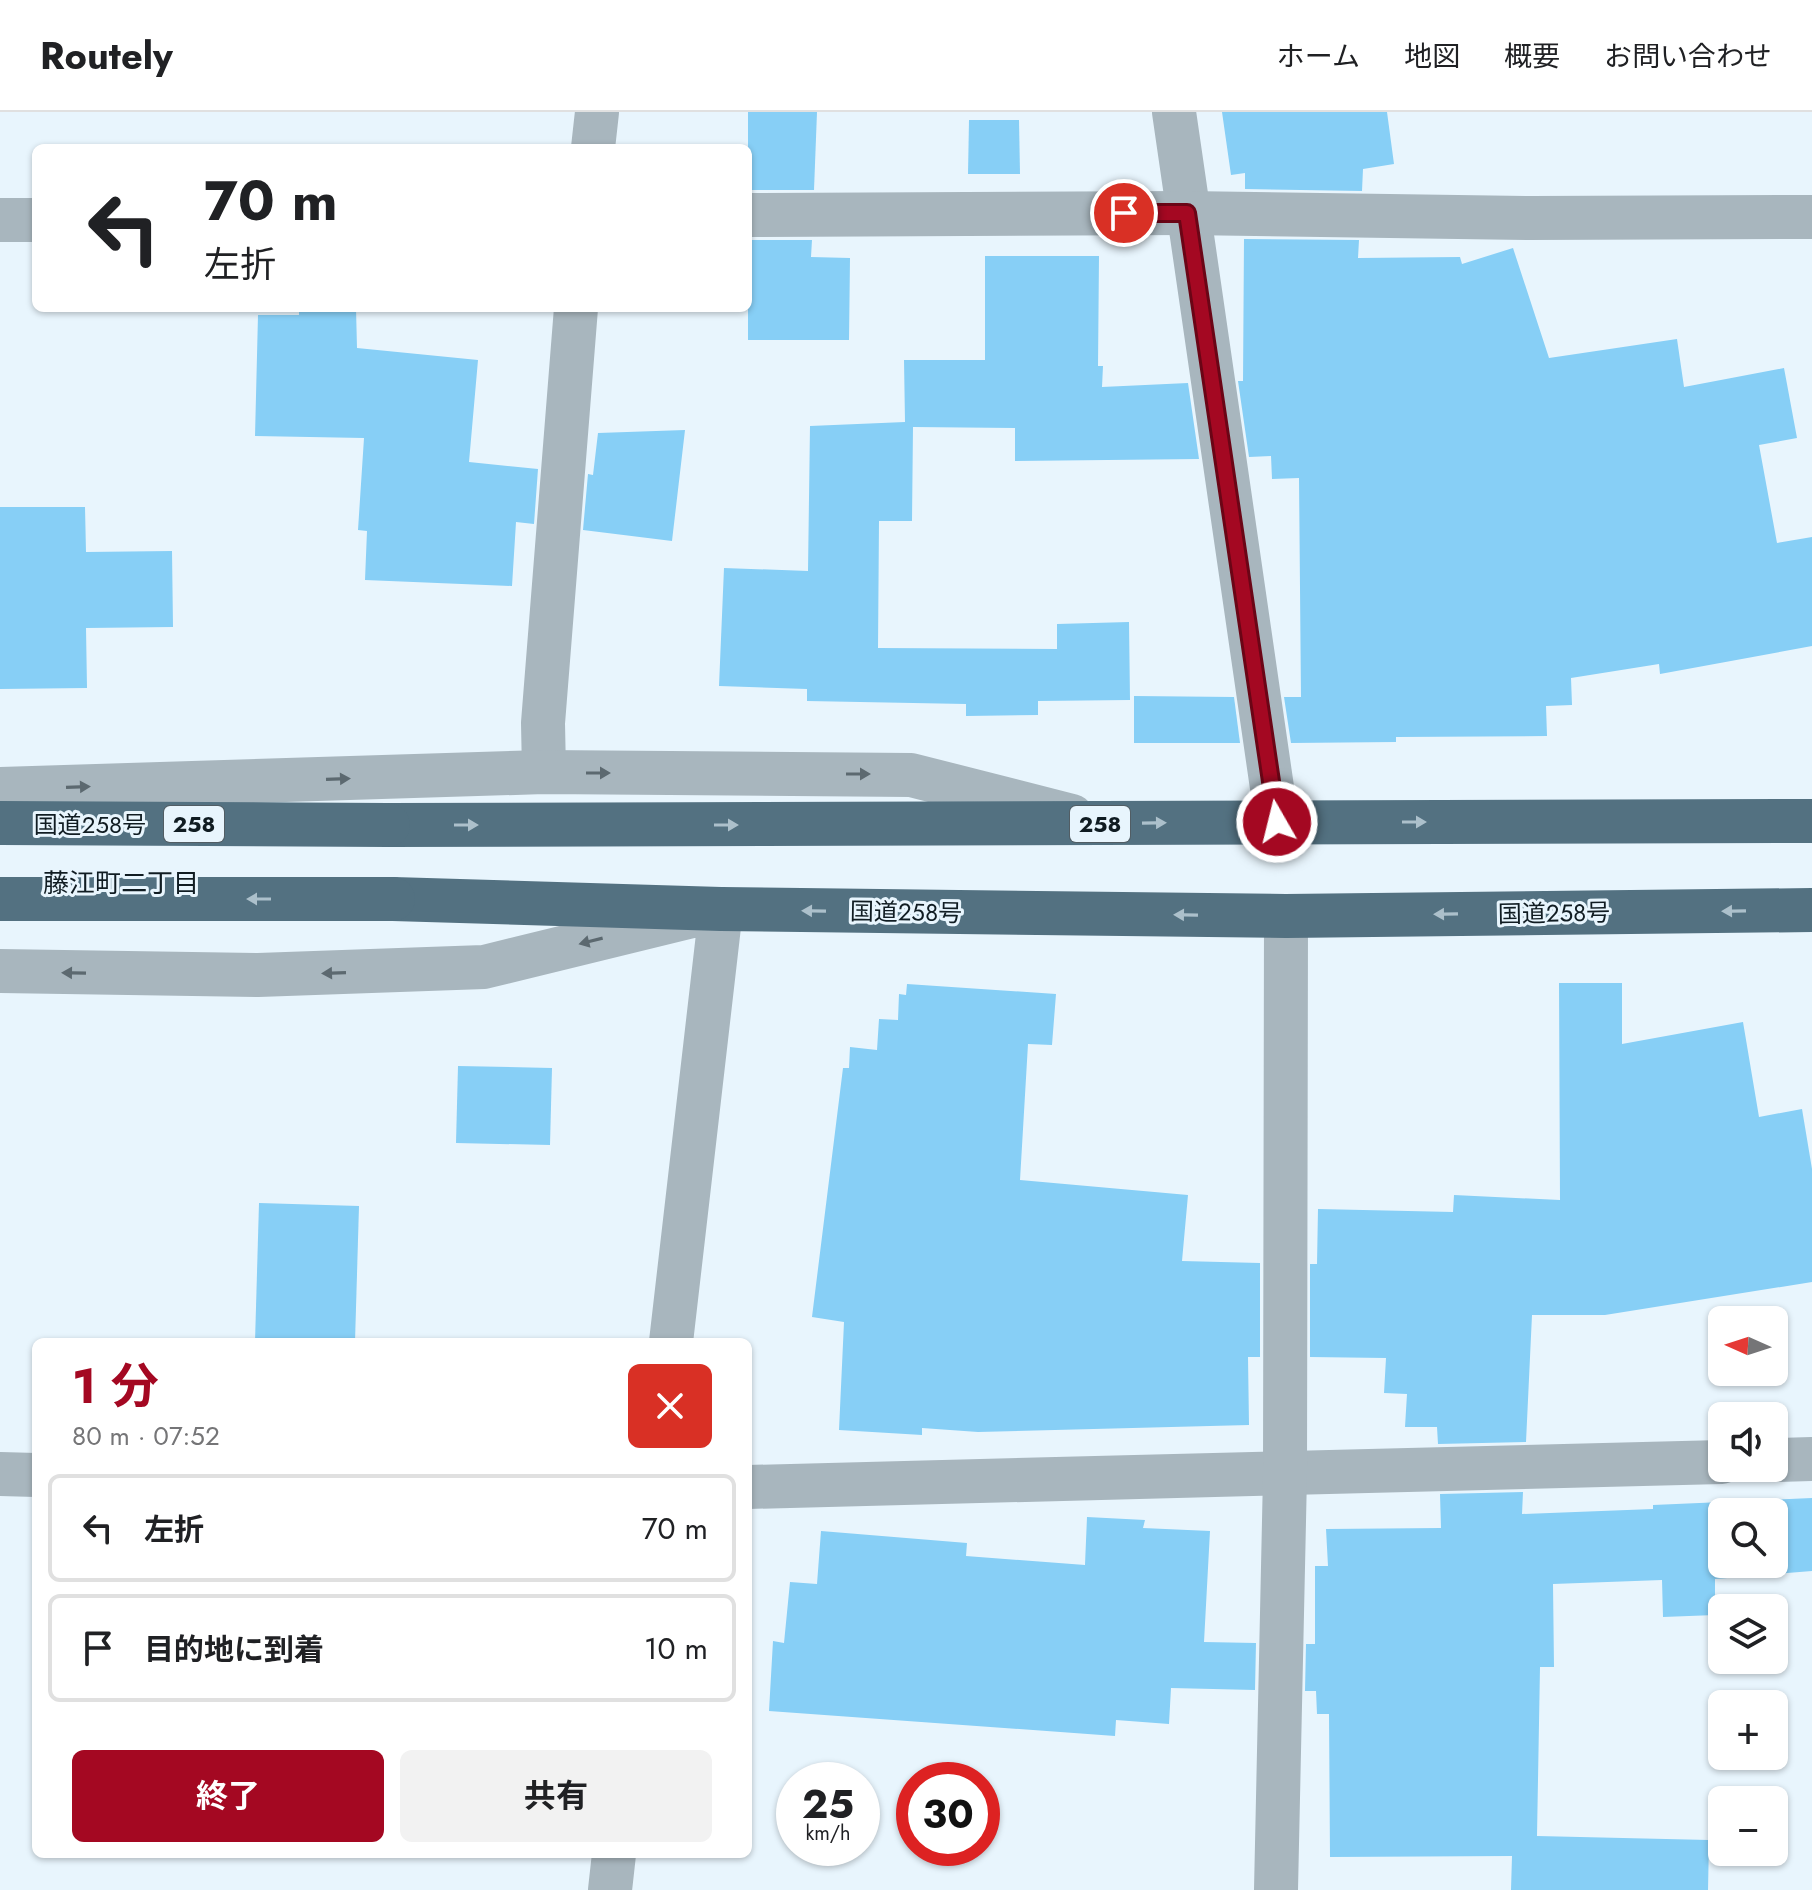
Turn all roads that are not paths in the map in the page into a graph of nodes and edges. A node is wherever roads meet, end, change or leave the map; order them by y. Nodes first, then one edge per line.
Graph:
1 (597, 112) edge
2 (1174, 112) edge
3 (593, 144) edge
4 (1187, 213) junction
5 (752, 215) edge
6 (1812, 217) edge
7 (0, 220) edge
8 (32, 220) edge
9 (576, 312) edge
10 (544, 772) junction
11 (0, 789) edge
12 (1812, 821) edge
13 (1277, 822) junction
14 (0, 823) edge
15 (1101, 824) junction
16 (0, 899) edge
17 (721, 909) junction
18 (1812, 910) edge
19 (1286, 916) junction
20 (0, 971) edge
21 (671, 1338) edge
22 (1812, 1459) edge
23 (1788, 1460) edge
24 (1708, 1462) edge
25 (0, 1474) edge
26 (32, 1475) edge
27 (1285, 1475) junction
28 (752, 1487) edge
29 (614, 1858) edge
30 (610, 1890) edge
31 (1276, 1890) edge

1 - 3 street
2 - 4 street
4 - 5 street
4 - 6 street
4 - 13 street
7 - 8 street
9 - 10 street
11 -> 10 street
10 -> 15 street
13 -> 12 highway, 国道258号 / 258
15 -> 13 highway, 国道258号 / 258
14 -> 15 highway, 国道258号 / 258, bridge
17 -> 16 highway, 国道258号, bridge
19 -> 17 highway, 国道258号
17 -> 20 street
17 - 21 street
18 -> 19 highway, 国道258号
19 - 27 street
22 - 23 street
24 - 27 street
25 - 26 street
27 - 28 street
27 - 31 street
29 - 30 street

